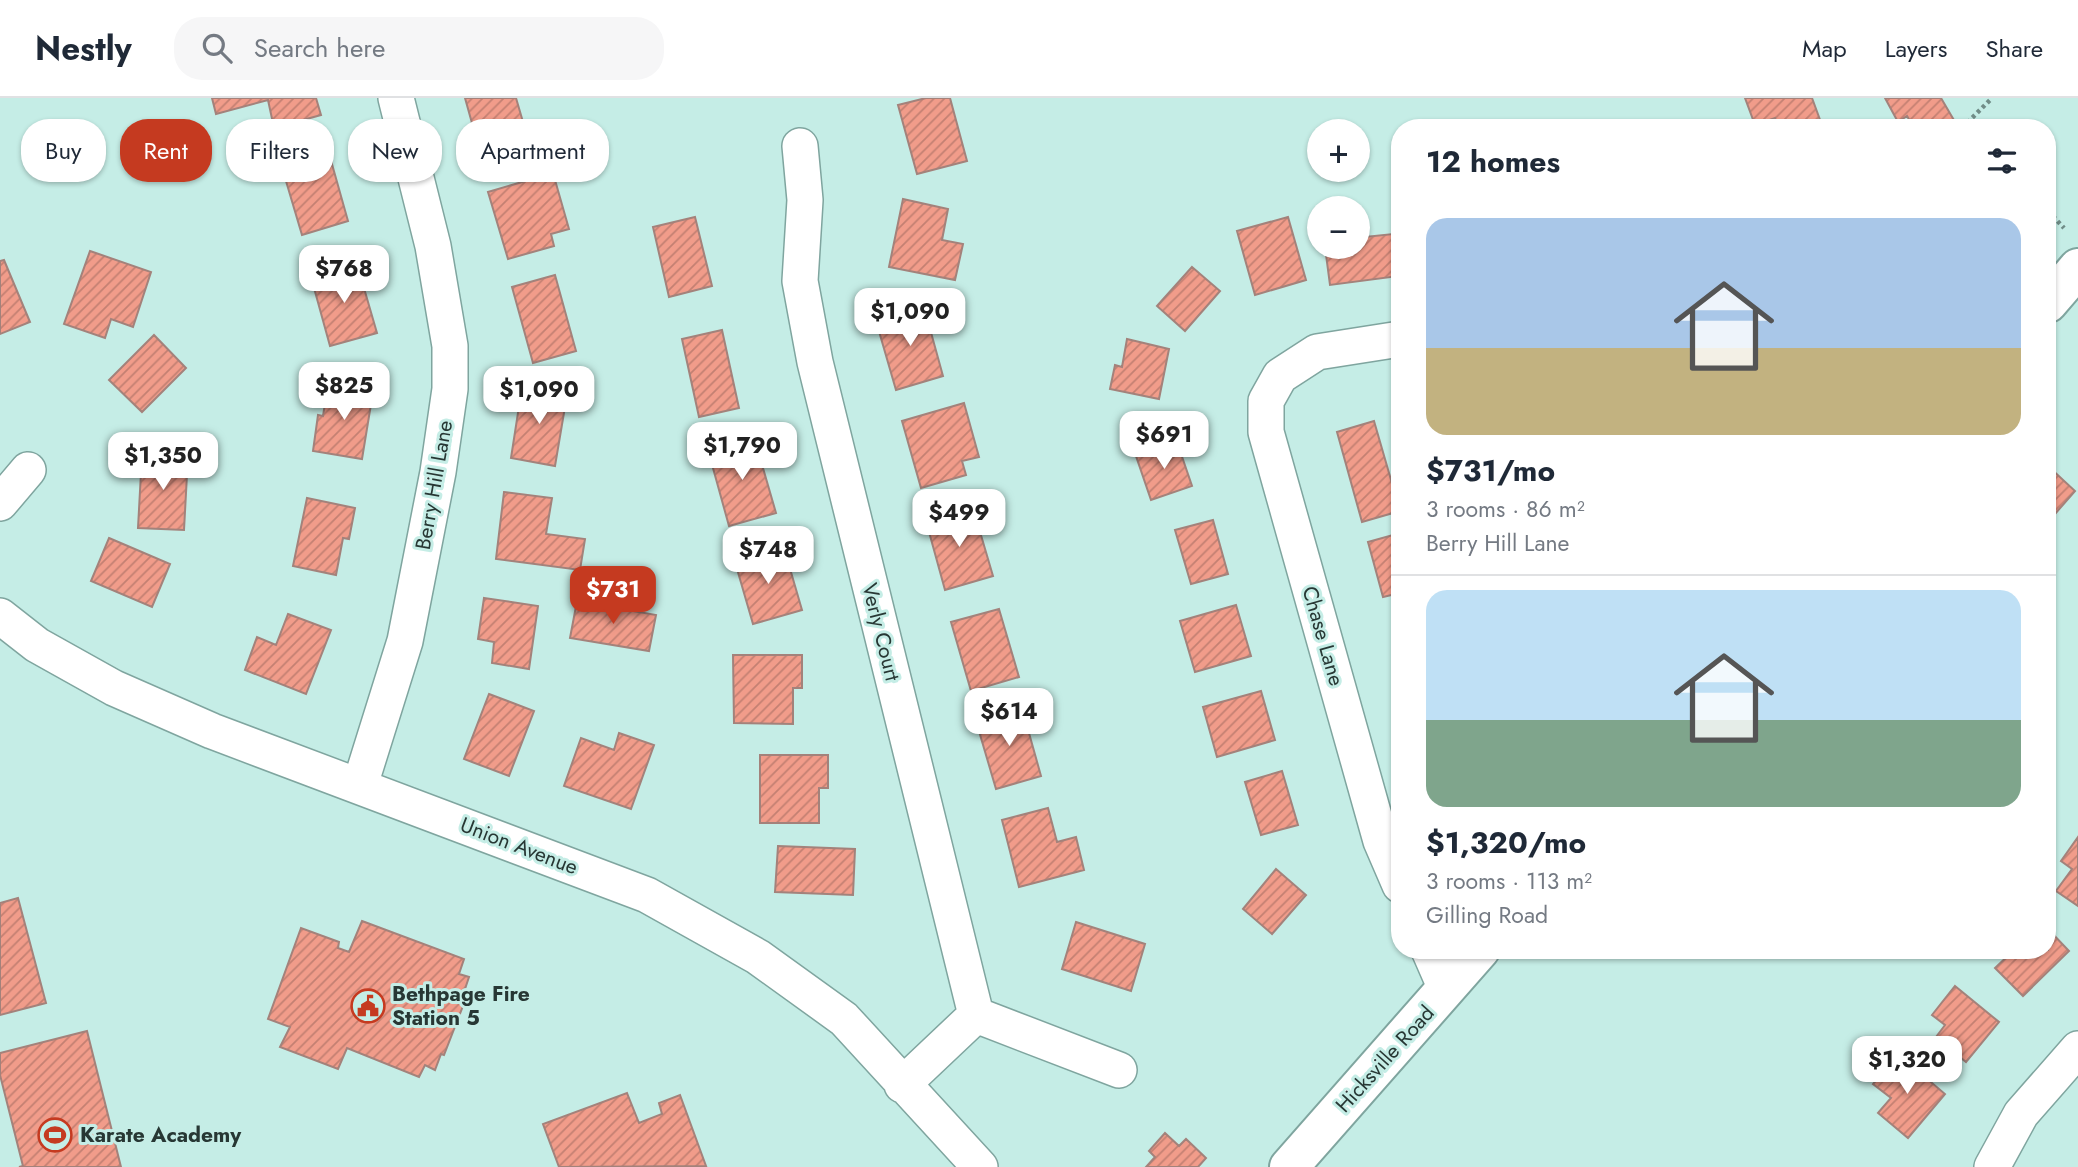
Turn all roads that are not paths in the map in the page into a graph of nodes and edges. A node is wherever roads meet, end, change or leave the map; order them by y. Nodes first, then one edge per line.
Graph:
1 (396, 98) edge
2 (800, 146) dead end
3 (2078, 268) edge
4 (2056, 294) edge
5 (1391, 340) edge
6 (28, 470) dead end
7 (0, 503) edge
8 (0, 615) edge
9 (360, 785) junction
10 (1391, 864) edge
11 (1433, 959) edge
12 (1472, 959) edge
13 (1446, 989) junction
14 (976, 1015) junction
15 (2078, 1049) edge
16 (1119, 1070) dead end
17 (902, 1085) junction
18 (979, 1167) edge
19 (1289, 1167) edge
20 (1992, 1167) edge

1 - 9 street, Berry Hill Lane
2 - 14 street, Verly Court
3 - 4 main road
5 - 10 street, Chase Lane
6 - 7 street
8 - 9 street, Union Avenue
9 - 17 street, Union Avenue
11 - 13 street
12 - 13 main road, Hicksville Road
13 - 19 main road, Hicksville Road
14 - 16 street
14 - 17 street
15 - 20 street
17 - 18 street, Union Avenue

